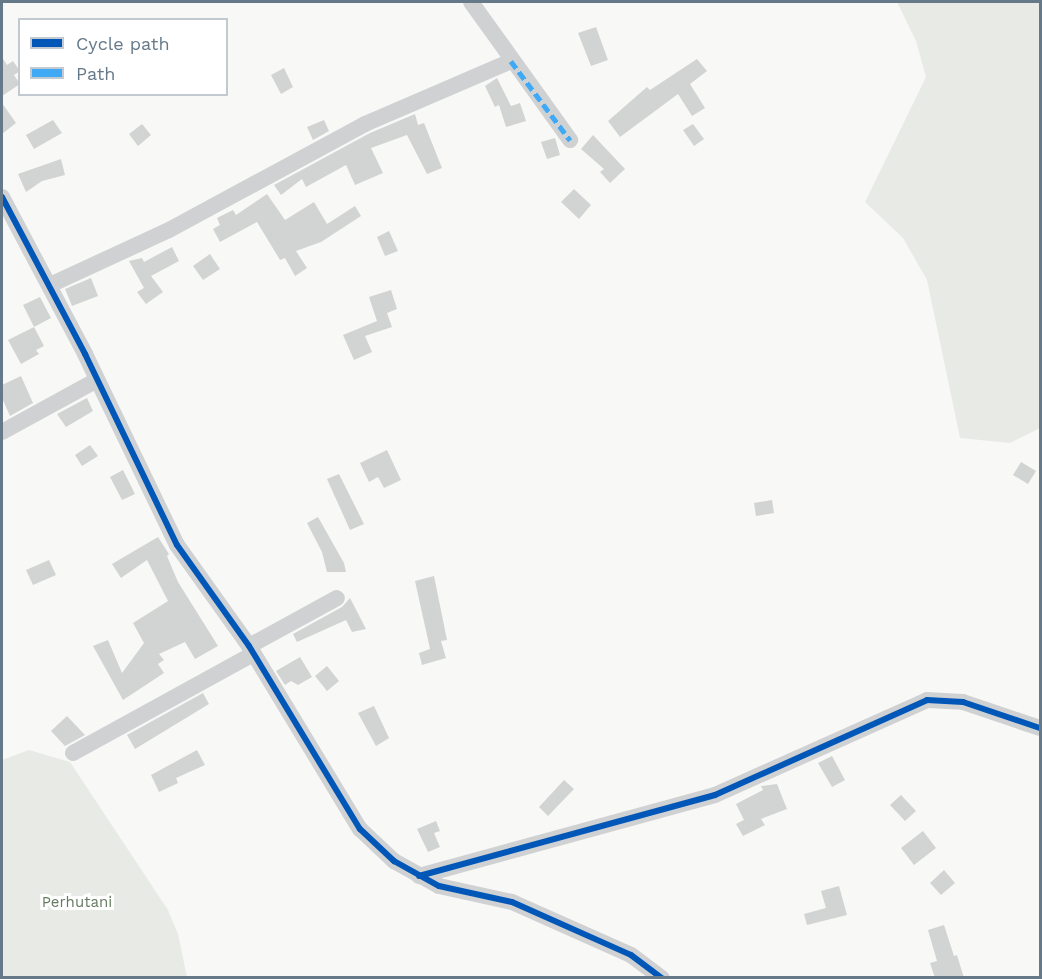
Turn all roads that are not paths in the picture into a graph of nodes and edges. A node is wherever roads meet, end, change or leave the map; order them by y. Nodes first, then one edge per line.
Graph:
1 (471, 2) edge
2 (511, 61) junction
3 (570, 140) dead end
4 (2, 197) edge
5 (50, 285) junction
6 (97, 380) junction
7 (2, 432) edge
8 (337, 598) dead end
9 (251, 650) junction
10 (1041, 728) edge
11 (73, 753) dead end
12 (419, 876) junction
13 (662, 978) edge

1 - 2 street
2 - 3 street
2 - 5 street
4 - 5 street
5 - 6 street
6 - 7 street
6 - 9 street
8 - 9 street
9 - 11 street
9 - 12 street
10 - 12 street
12 - 13 street

